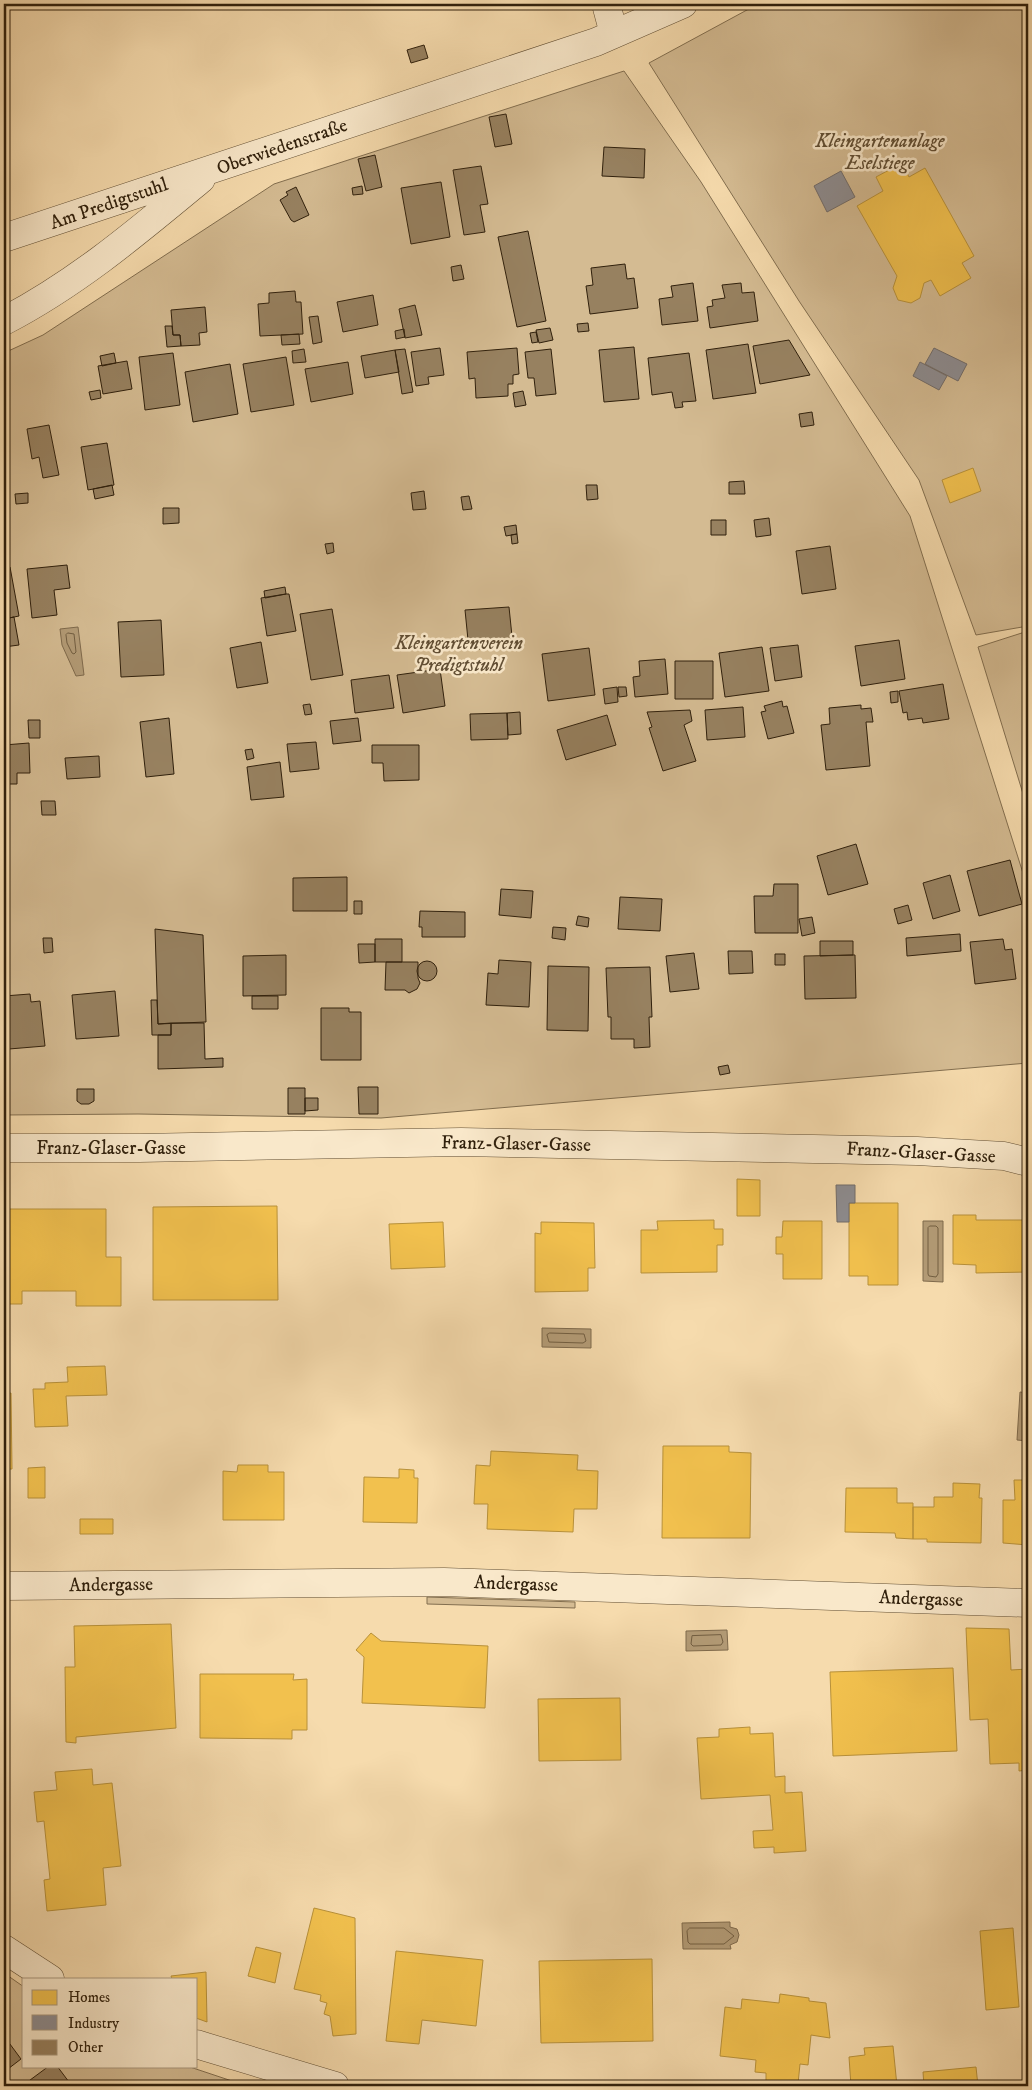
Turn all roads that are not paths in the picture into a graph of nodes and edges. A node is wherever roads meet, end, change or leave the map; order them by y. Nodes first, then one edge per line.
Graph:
1 (606, 4) edge
2 (683, 4) edge
3 (605, 38) junction
4 (214, 168) junction
5 (4, 238) edge
6 (4, 321) edge
7 (4, 1148) edge
8 (1028, 1162) edge
9 (4, 1586) edge
10 (1028, 1602) edge
11 (4, 1949) edge
12 (48, 1978) edge
13 (198, 2045) edge
14 (335, 2086) edge

1 - 3 street
2 - 3 street, Oberwiedenstraße
3 - 4 street, Oberwiedenstraße
4 - 5 street, Am Predigtstuhl
4 - 6 street, Oberwiedenstraße
7 - 8 street, Franz-Glaser-Gasse
9 - 10 street, Andergasse
11 - 12 street
13 - 14 street

